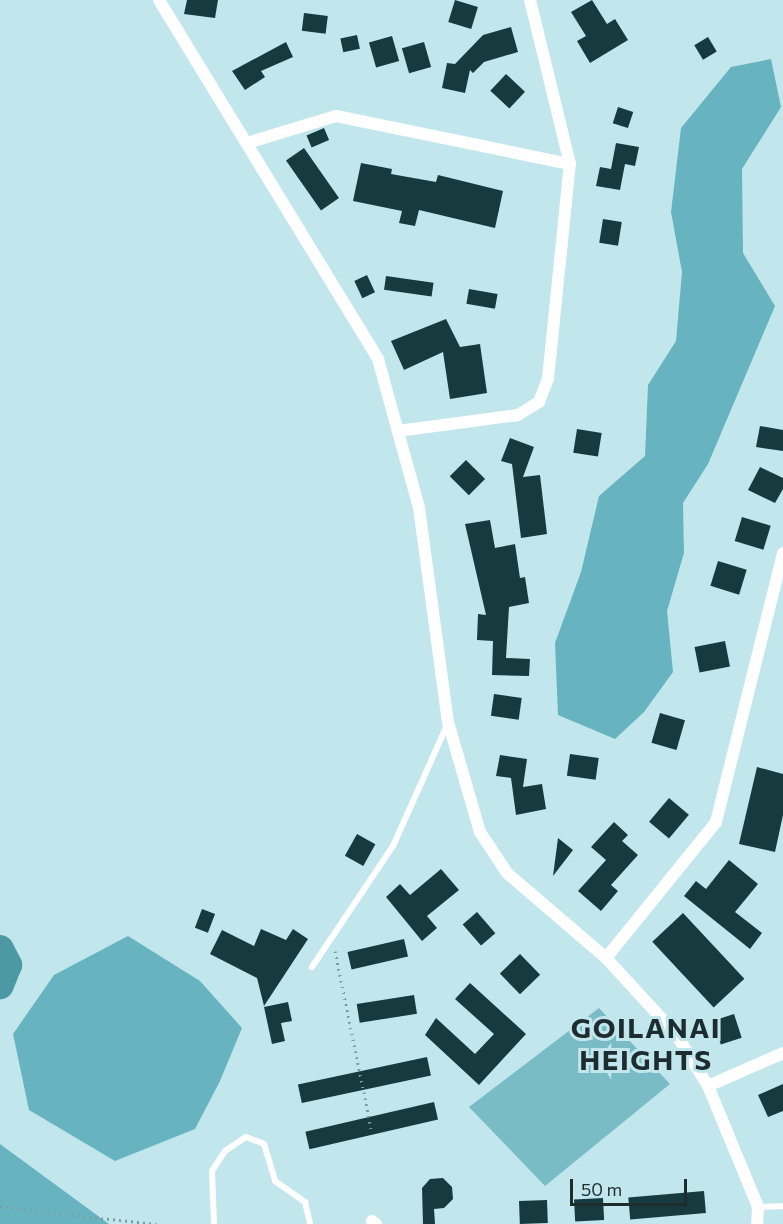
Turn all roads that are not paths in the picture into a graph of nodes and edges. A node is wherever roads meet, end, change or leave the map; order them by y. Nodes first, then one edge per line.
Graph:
1 (159, 0) edge
2 (530, 0) edge
3 (247, 143) junction
4 (570, 164) junction
5 (398, 431) junction
6 (783, 553) edge
7 (448, 722) junction
8 (606, 958) junction
9 (312, 967) dead end
10 (783, 1053) edge
11 (708, 1086) junction
12 (783, 1206) edge
13 (758, 1207) junction
14 (214, 1224) edge
15 (310, 1224) edge
16 (757, 1224) edge

1 - 3 street
2 - 4 street
3 - 4 street
3 - 5 street
4 - 5 street
5 - 7 street
6 - 8 street
7 - 8 street
7 - 9 lane
8 - 11 street
10 - 11 street
11 - 13 street
12 - 13 lane
13 - 16 street
14 - 15 lane

